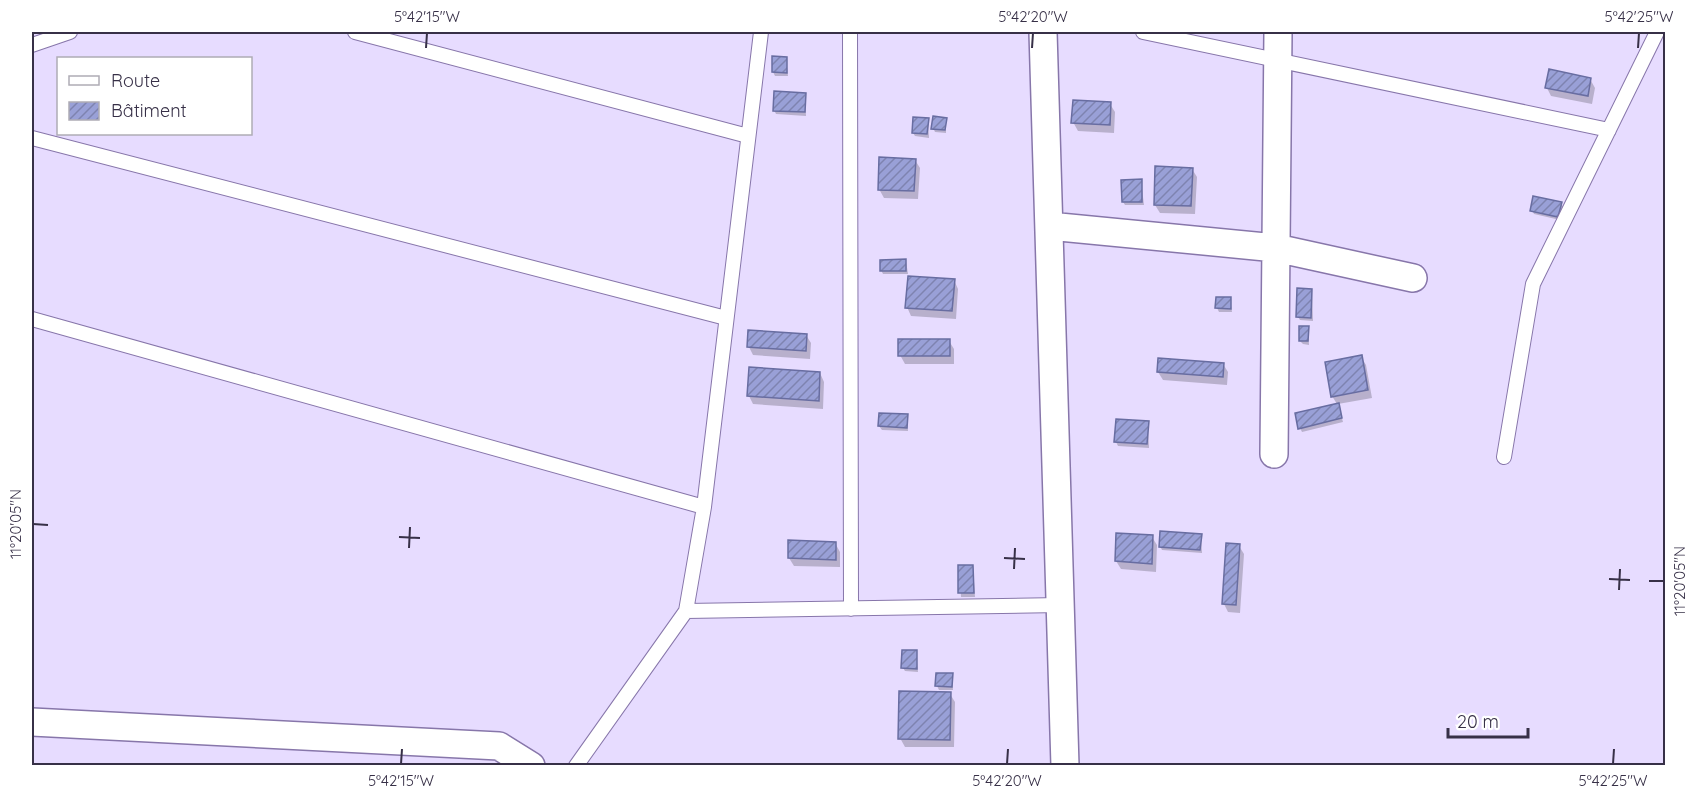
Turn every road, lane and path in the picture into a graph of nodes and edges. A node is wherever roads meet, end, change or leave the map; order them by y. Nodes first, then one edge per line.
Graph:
1 (70, 32) edge
2 (355, 32) edge
3 (761, 32) edge
4 (850, 32) edge
5 (1043, 32) edge
6 (1143, 32) edge
7 (1278, 32) edge
8 (1657, 32) edge
9 (32, 45) edge
10 (1277, 60) junction
11 (1609, 130) junction
12 (748, 136) junction
13 (32, 138) edge
14 (1049, 226) junction
15 (1276, 248) junction
16 (1413, 278) dead end
17 (726, 318) junction
18 (32, 320) edge
19 (1274, 454) dead end
20 (1504, 457) dead end
21 (704, 507) junction
22 (1061, 605) junction
23 (851, 609) junction
24 (686, 611) junction
25 (32, 722) edge
26 (498, 755) edge
27 (531, 765) edge
28 (576, 765) edge
29 (1065, 765) edge

1 - 9 lane
2 - 12 lane
3 - 12 lane
4 - 23 lane
5 - 14 street
6 - 10 lane
7 - 10 street
8 - 11 lane
10 - 11 lane
10 - 15 street
11 - 20 lane
12 - 17 lane
13 - 17 lane
14 - 15 street
14 - 22 street
15 - 16 street
15 - 19 street
17 - 21 lane
18 - 21 lane
21 - 24 lane
22 - 23 lane
22 - 29 street
23 - 24 lane
24 - 28 lane
25 - 26 street
26 - 27 street

